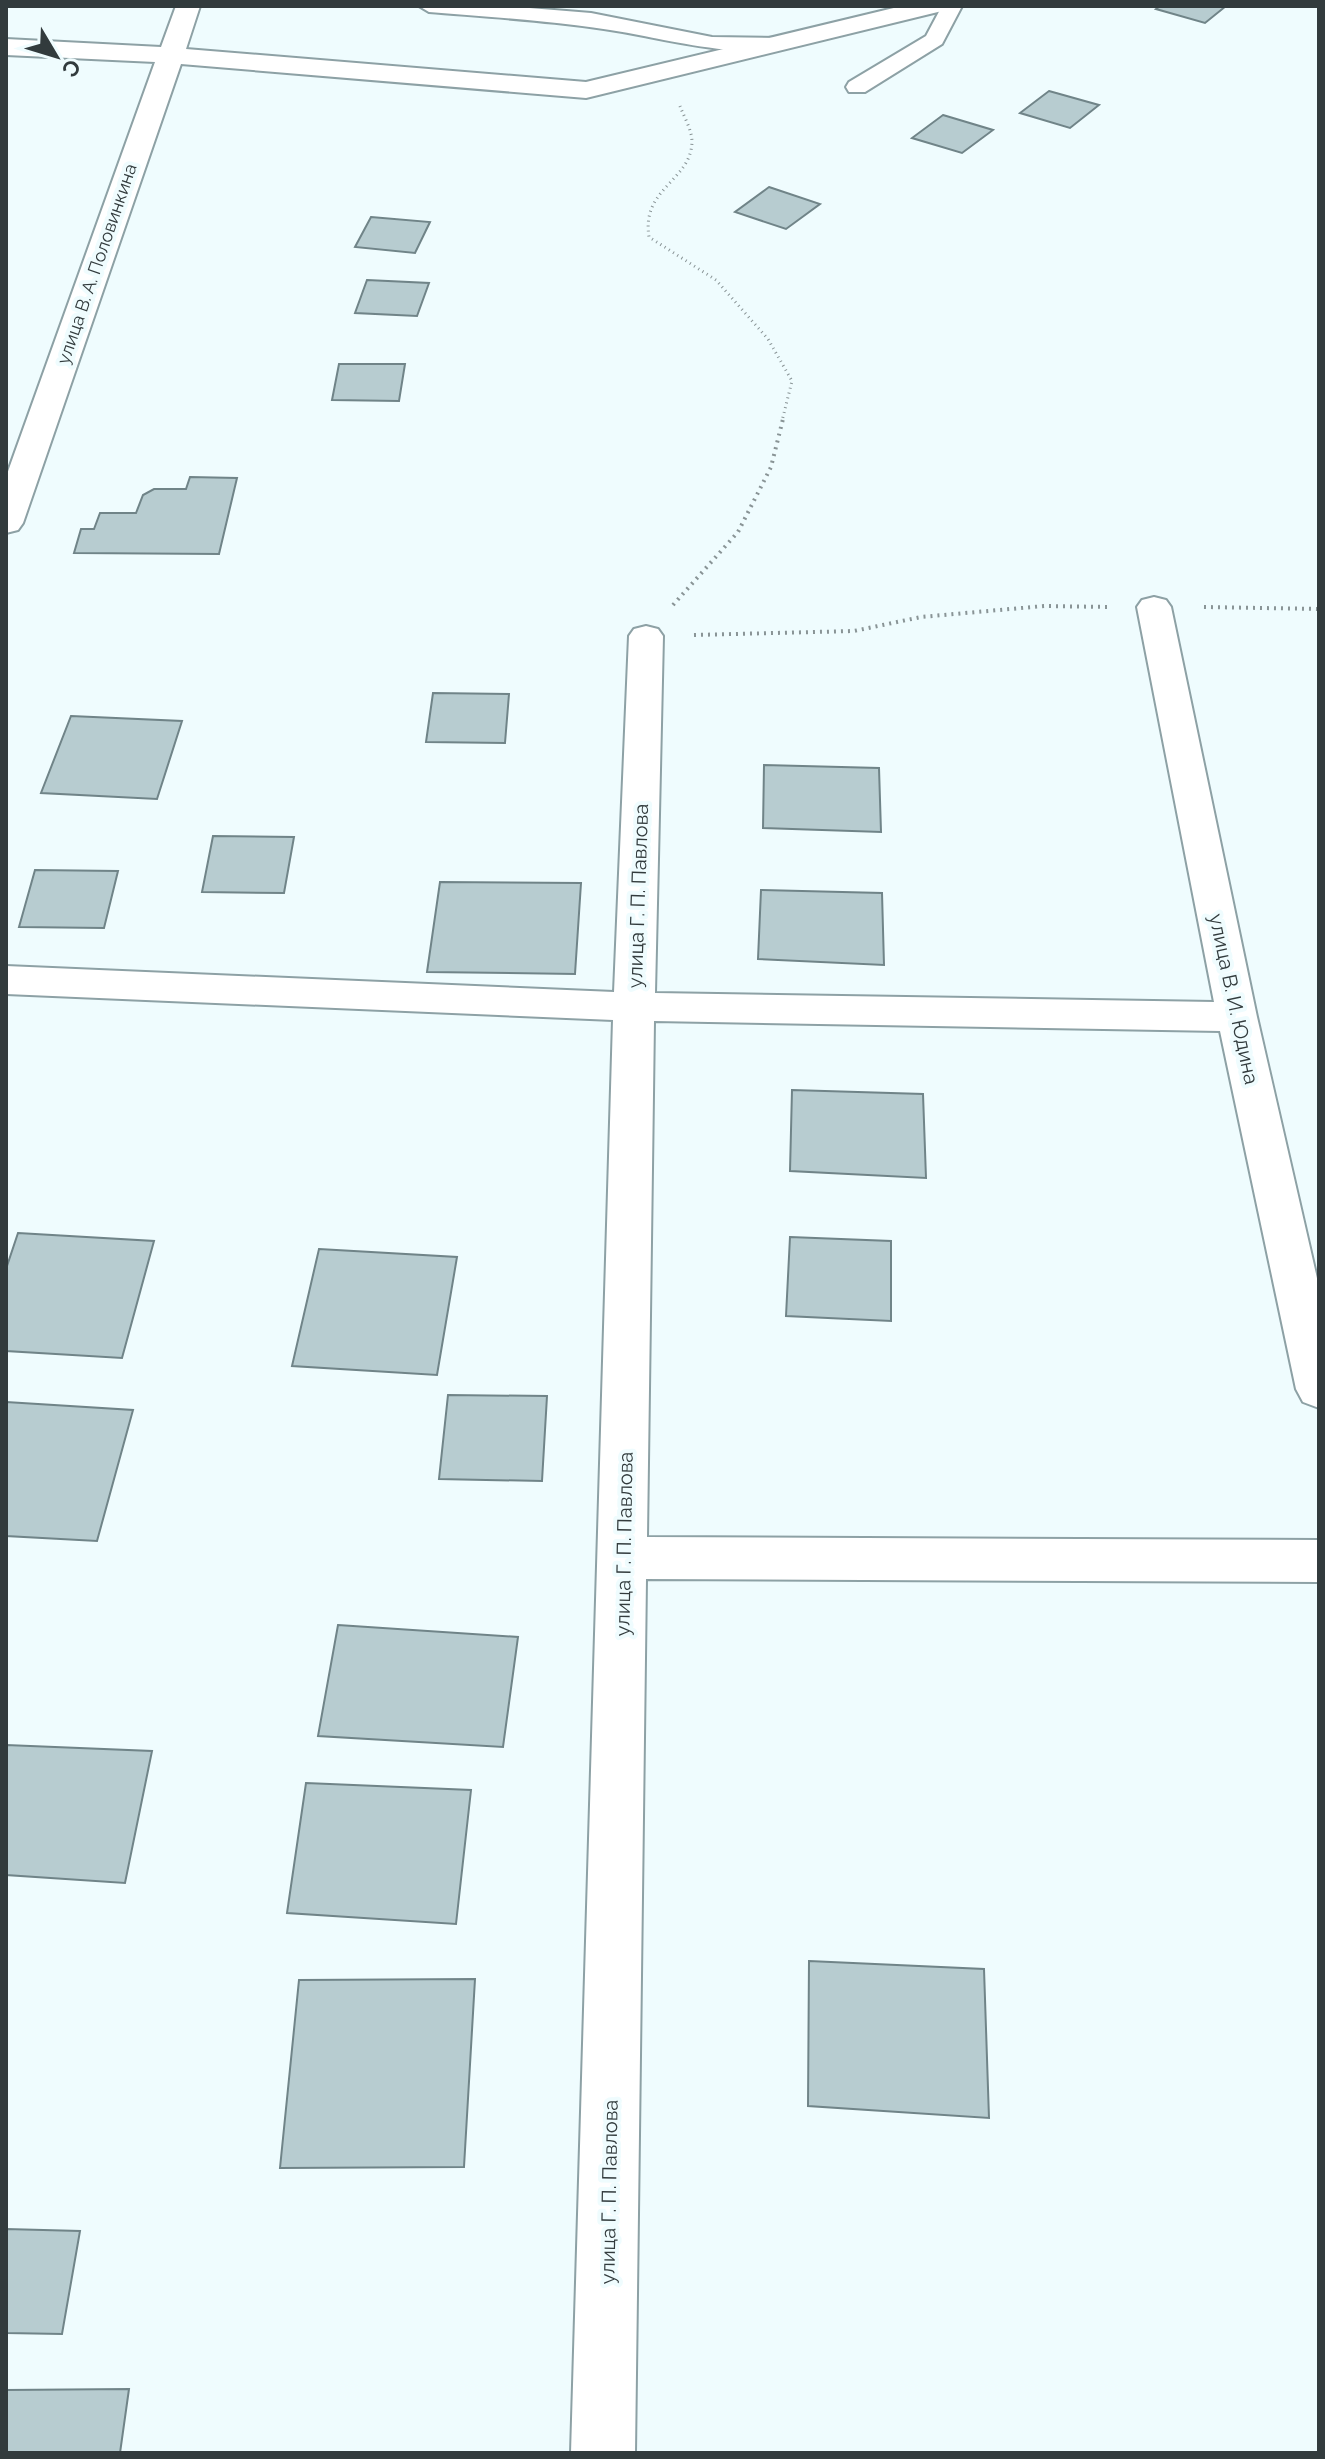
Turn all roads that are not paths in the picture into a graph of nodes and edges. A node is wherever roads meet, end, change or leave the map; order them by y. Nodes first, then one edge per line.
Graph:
1 (188, 6) edge
2 (429, 6) edge
3 (933, 6) edge
4 (952, 6) edge
5 (778, 44) junction
6 (6, 47) edge
7 (171, 55) junction
8 (857, 87) dead end
9 (6, 523) edge
10 (1154, 607) road end
11 (646, 636) road end
12 (6, 980) edge
13 (634, 1007) junction
14 (1237, 1017) junction
15 (1319, 1389) edge
16 (624, 1558) junction
17 (1319, 1561) edge
18 (603, 2453) edge

1 - 7 street, улица В. А. Половинкина
2 - 5 lane
3 - 5 street
4 - 8 lane
5 - 7 street
6 - 7 street
7 - 9 street, улица В. А. Половинкина
10 - 14 street, улица В. И. Юдина
11 - 13 street, улица Г. П. Павлова
12 - 13 street
13 - 14 street
13 - 16 street, улица Г. П. Павлова
14 - 15 street, улица В. И. Юдина
16 - 17 street
16 - 18 street, улица Г. П. Павлова

